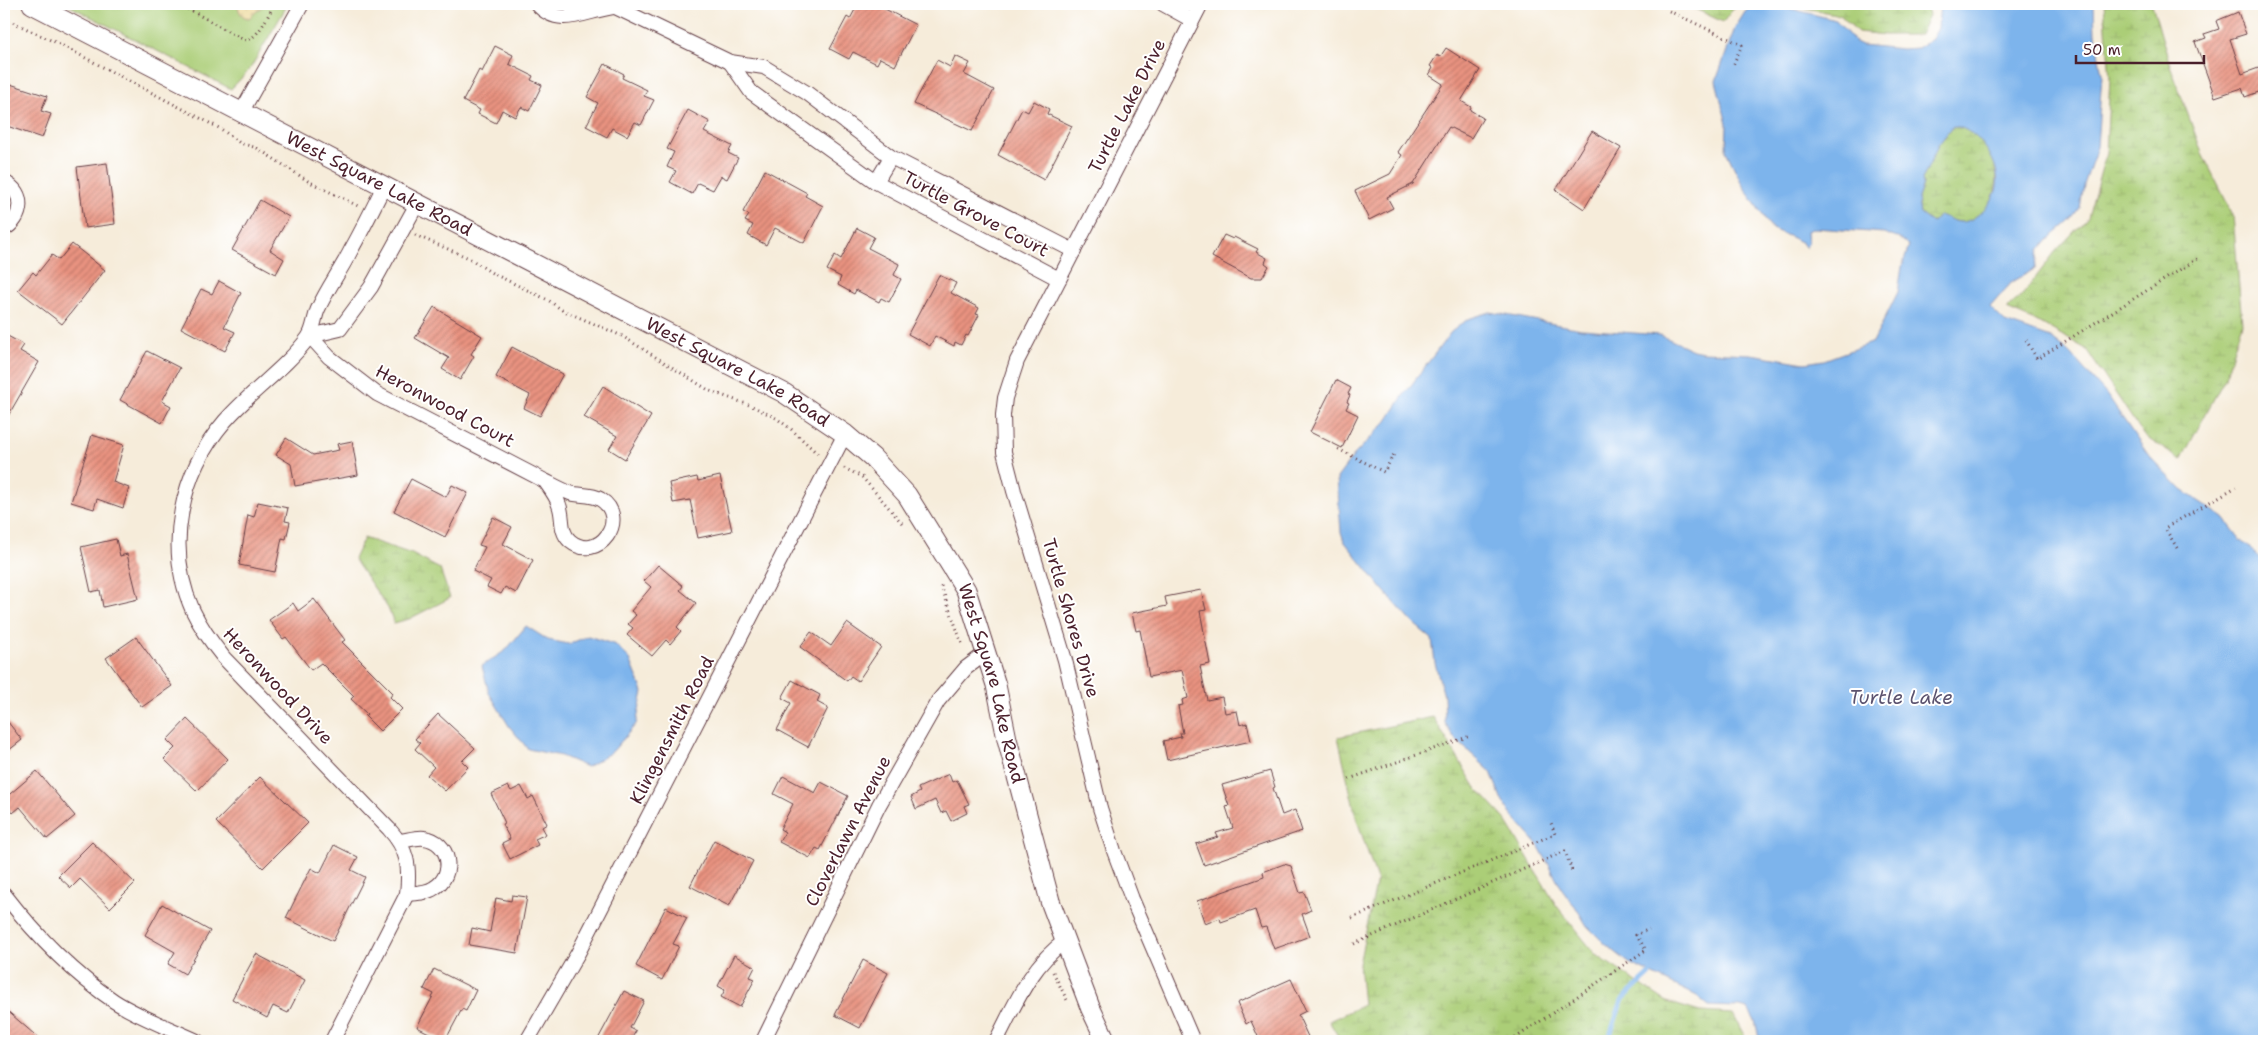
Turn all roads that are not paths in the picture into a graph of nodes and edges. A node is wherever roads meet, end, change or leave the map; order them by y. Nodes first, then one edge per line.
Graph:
1 (32, 4) edge
2 (302, 4) edge
3 (538, 4) edge
4 (1163, 4) edge
5 (1201, 4) edge
6 (611, 5) edge
7 (1192, 20) junction
8 (730, 62) junction
9 (242, 112) junction
10 (891, 157) junction
11 (4, 182) edge
12 (876, 182) junction
13 (384, 186) junction
14 (417, 204) junction
15 (1096, 208) joint
16 (4, 229) edge
17 (1074, 251) junction
18 (1059, 279) junction
19 (310, 336) junction
20 (845, 434) junction
21 (546, 481) junction
22 (986, 653) junction
23 (401, 841) junction
24 (4, 894) edge
25 (407, 894) junction
26 (1065, 941) junction
27 (197, 1041) edge
28 (332, 1041) edge
29 (527, 1041) edge
30 (763, 1041) edge
31 (996, 1041) edge
32 (1106, 1041) edge
33 (1193, 1041) edge

1 - 9 street, West Square Lake Road
2 - 9 street
3 - 6 street, Turtle Grove Court
4 - 7 street
5 - 7 street, Turtle Lake Drive
6 - 8 street, Turtle Grove Court
7 - 15 street, Turtle Lake Drive
8 - 10 street, Turtle Grove Court
8 - 12 street, Turtle Grove Court
9 - 13 street, West Square Lake Road
10 - 12 street, Turtle Grove Court
10 - 17 street, Turtle Grove Court
11 - 16 street
12 - 18 street, Turtle Grove Court
13 - 14 street, West Square Lake Road
13 - 19 street, Heronwood Drive
14 - 19 street
14 - 20 street, West Square Lake Road
15 - 17 street, Turtle Shores Drive
17 - 18 street, Turtle Shores Drive
18 - 33 street, Turtle Shores Drive
19 - 21 street, Heronwood Court
19 - 23 street, Heronwood Drive
20 - 22 street, West Square Lake Road
20 - 29 street, Klingensmith Road
21 - 21 street, Heronwood Court
22 - 26 street, West Square Lake Road
22 - 30 street, Cloverlawn Avenue
23 - 25 street, Heronwood Drive
23 - 25 street
24 - 27 street
25 - 28 street, Heronwood Drive
26 - 31 street
26 - 32 street, West Square Lake Road

